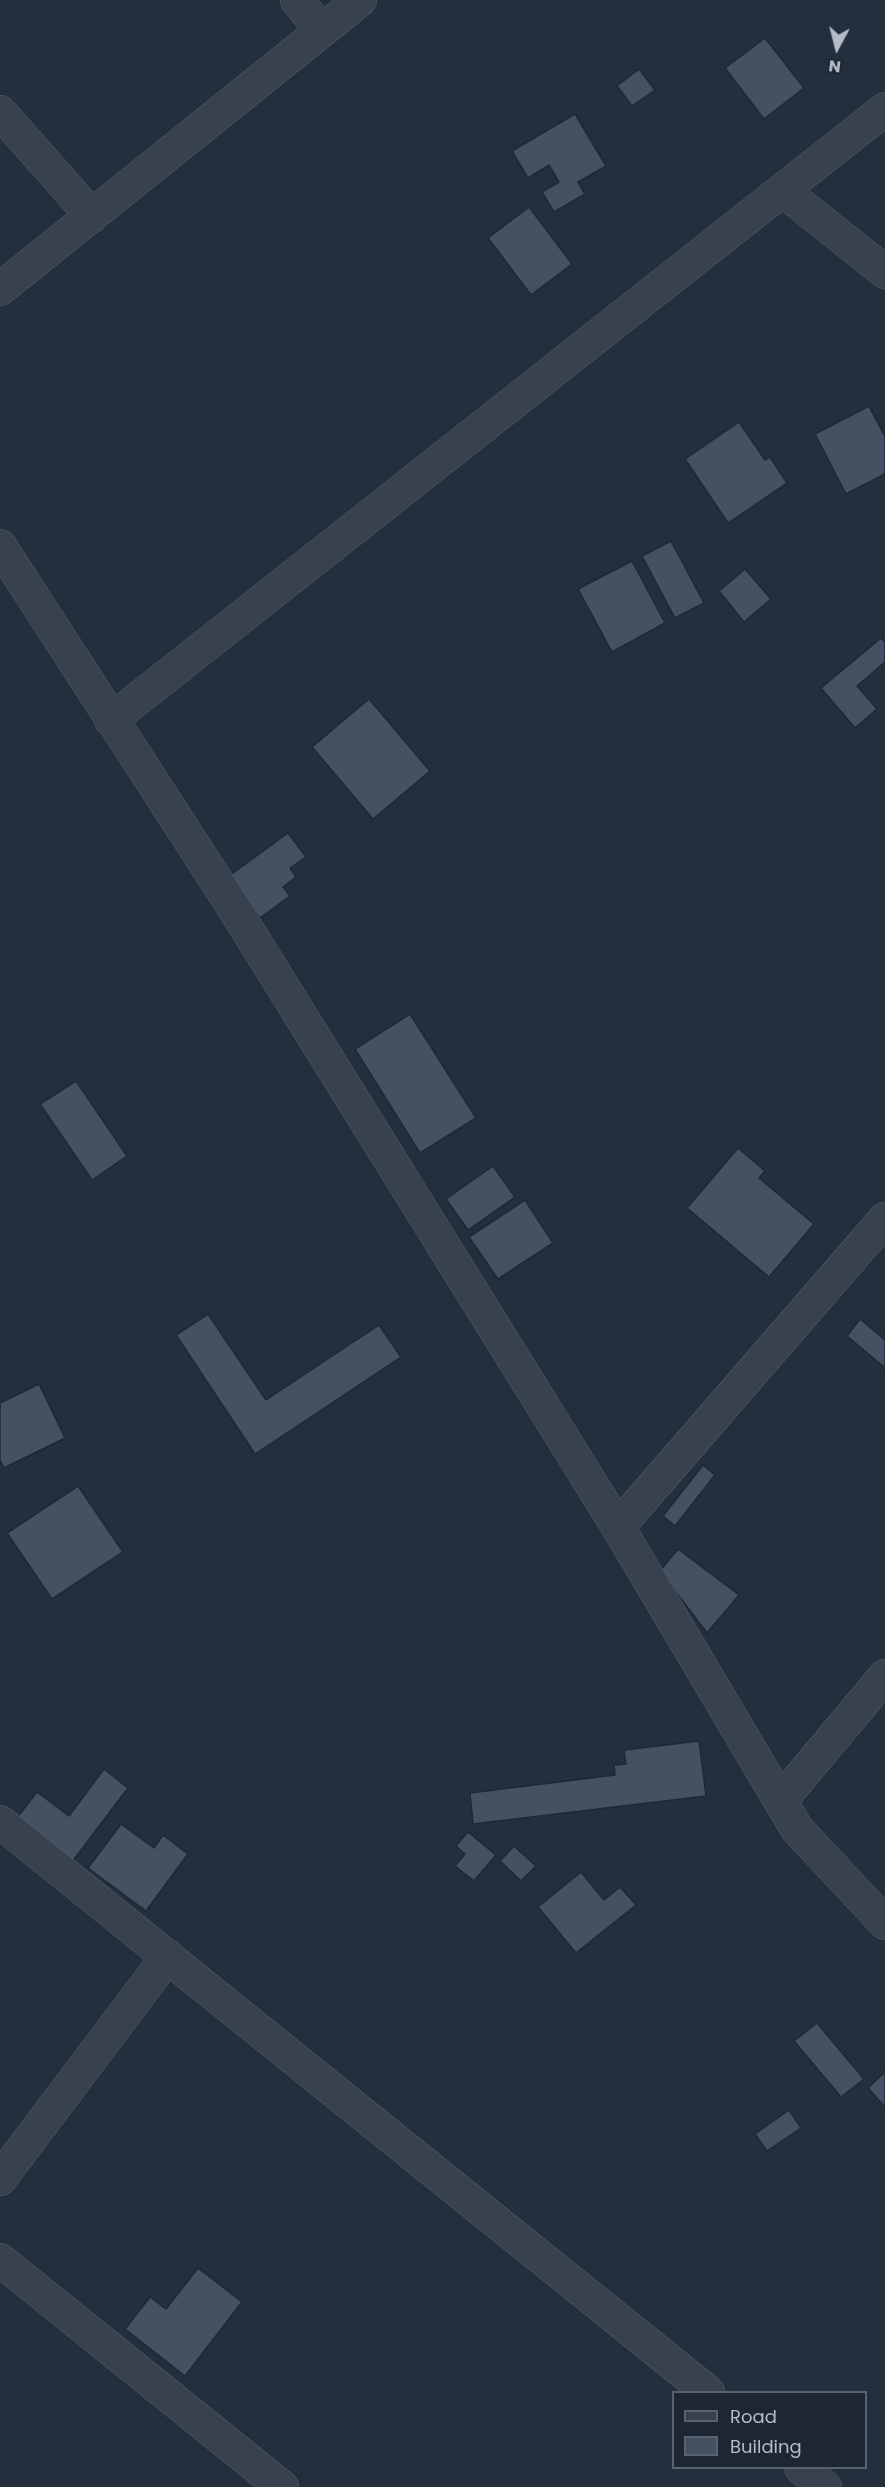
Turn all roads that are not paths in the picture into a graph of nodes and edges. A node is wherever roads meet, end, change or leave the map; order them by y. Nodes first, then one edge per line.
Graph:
1 (297, 0) edge
2 (360, 0) edge
3 (321, 30) junction
4 (885, 109) edge
5 (0, 112) edge
6 (782, 190) junction
7 (92, 216) junction
8 (885, 272) edge
9 (0, 289) edge
10 (0, 546) edge
11 (111, 720) junction
12 (885, 1219) edge
13 (618, 1527) junction
14 (885, 1676) edge
15 (782, 1799) junction
16 (0, 1822) edge
17 (885, 1923) edge
18 (168, 1956) junction
19 (0, 2179) edge
20 (0, 2260) edge
21 (707, 2391) edge
22 (802, 2469) edge
23 (282, 2487) edge
24 (825, 2487) edge

1 - 3 street
2 - 3 street
3 - 7 street
4 - 6 street
5 - 7 street
6 - 8 street
6 - 11 street
7 - 9 street
10 - 11 street
11 - 13 street
12 - 13 street
13 - 15 street
14 - 15 street
15 - 17 street
16 - 18 street
18 - 19 street
18 - 21 street
20 - 23 street
22 - 24 street

